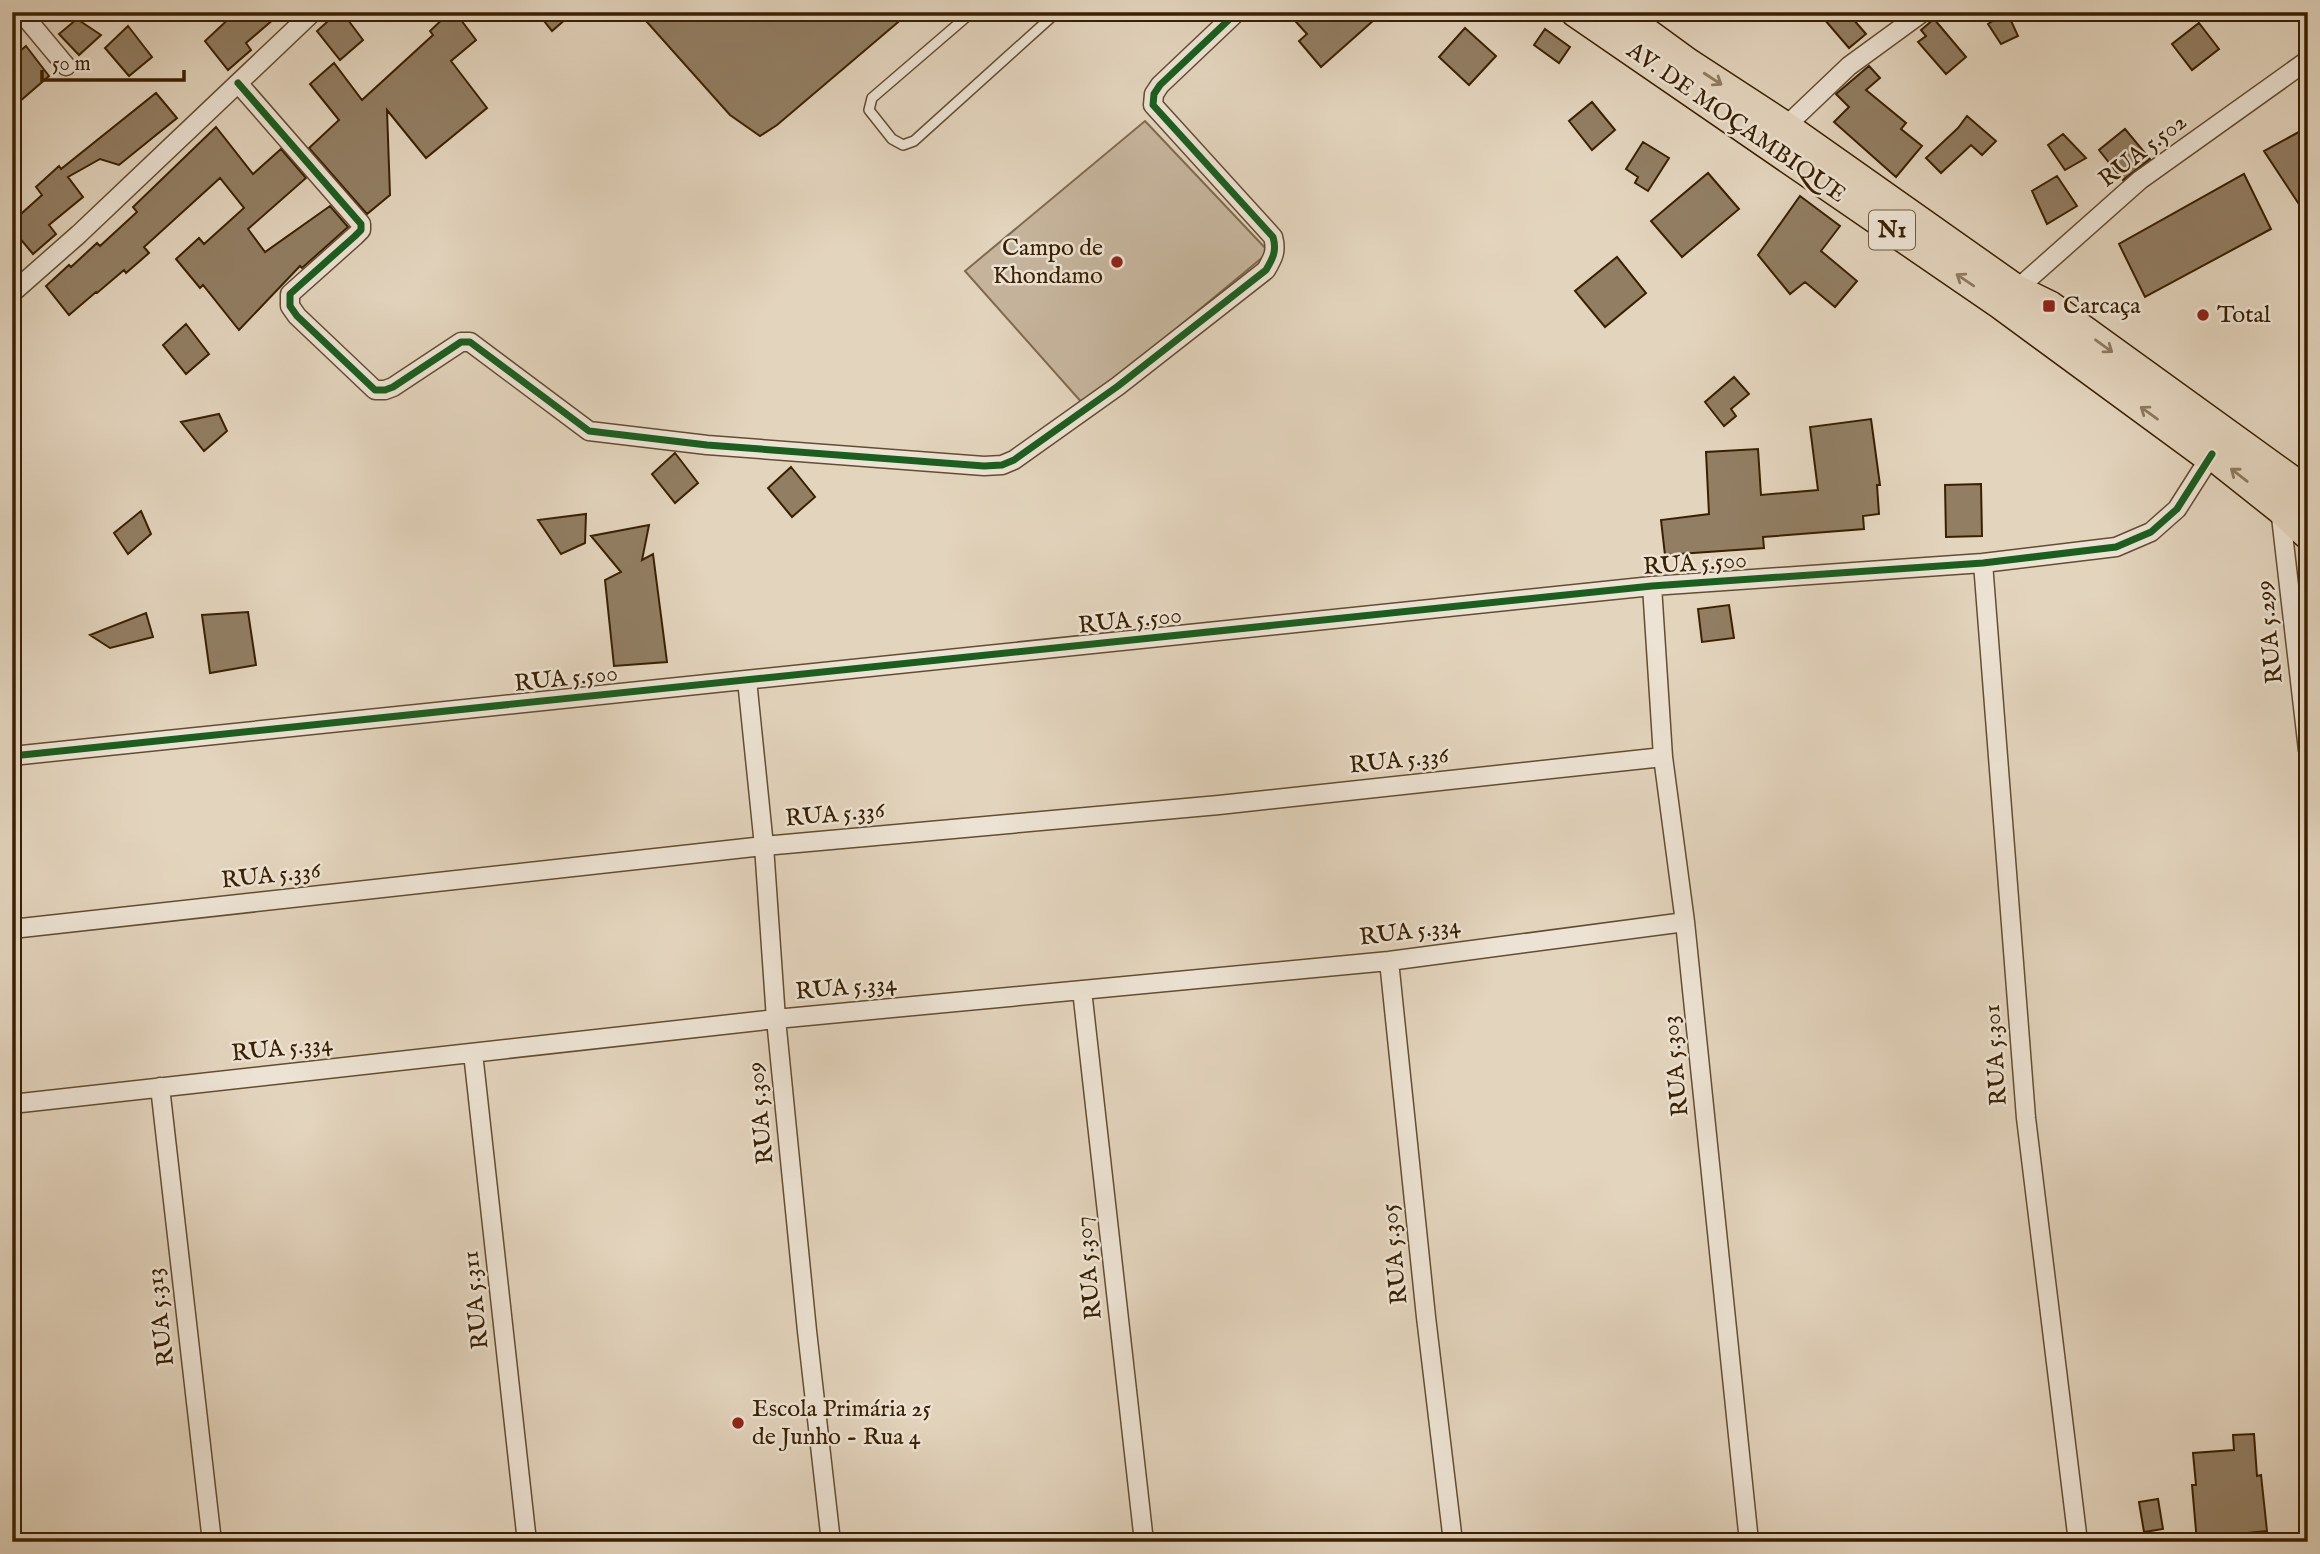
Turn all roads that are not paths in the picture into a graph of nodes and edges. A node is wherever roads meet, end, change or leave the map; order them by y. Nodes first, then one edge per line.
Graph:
1 (21, 12) edge
2 (313, 12) edge
3 (972, 12) edge
4 (1057, 12) edge
5 (1237, 12) edge
6 (1576, 12) edge
7 (1617, 12) edge
8 (1923, 12) edge
9 (2308, 60) edge
10 (66, 66) dead end
11 (238, 83) junction
12 (1786, 127) junction
13 (2016, 290) junction
14 (12, 293) edge
15 (2208, 454) junction
16 (2308, 493) edge
17 (2280, 508) junction
18 (2308, 534) edge
19 (1983, 563) junction
20 (1652, 586) junction
21 (747, 680) junction
22 (2308, 750) edge
23 (12, 756) edge
24 (1663, 757) junction
25 (764, 846) junction
26 (1685, 922) junction
27 (12, 929) edge
28 (1389, 961) junction
29 (1082, 990) junction
30 (776, 1019) junction
31 (473, 1053) junction
32 (160, 1087) junction
33 (12, 1104) edge
34 (212, 1542) edge
35 (527, 1542) edge
36 (831, 1542) edge
37 (1144, 1542) edge
38 (1453, 1542) edge
39 (1749, 1542) edge
40 (2078, 1542) edge

1 - 10 street
2 - 11 street
3 - 4 lane
5 - 11 street
15 -> 6 highway, AV. DE MOÇAMBIQUE / N1
7 -> 12 highway, AV. DE MOÇAMBIQUE / N1
8 - 12 street
9 - 13 street, RUA 5.502
11 - 14 street
12 - 13 highway, AV. DE MOÇAMBIQUE / N1
13 -> 16 highway, AV. DE MOÇAMBIQUE / N1
17 -> 15 highway, N1
15 - 19 street, RUA 5.500
17 - 18 highway, N1
17 - 22 street, RUA 5.299
19 - 20 street, RUA 5.500
19 - 40 street, RUA 5.301
20 - 21 street, RUA 5.500
20 - 24 street, RUA 5.303
21 - 23 street, RUA 5.500
21 - 25 street, RUA 5.309
24 - 25 street, RUA 5.336
24 - 26 street, RUA 5.303
25 - 27 street, RUA 5.336
25 - 30 street, RUA 5.309
26 - 28 street, RUA 5.334
26 - 39 street, RUA 5.303
28 - 29 street, RUA 5.334
28 - 38 street, RUA 5.305
29 - 30 street, RUA 5.334
29 - 37 street, RUA 5.307
30 - 31 street, RUA 5.334
30 - 36 street, RUA 5.309
31 - 32 street, RUA 5.334
31 - 35 street, RUA 5.311
32 - 33 street, RUA 5.334
32 - 34 street, RUA 5.313

